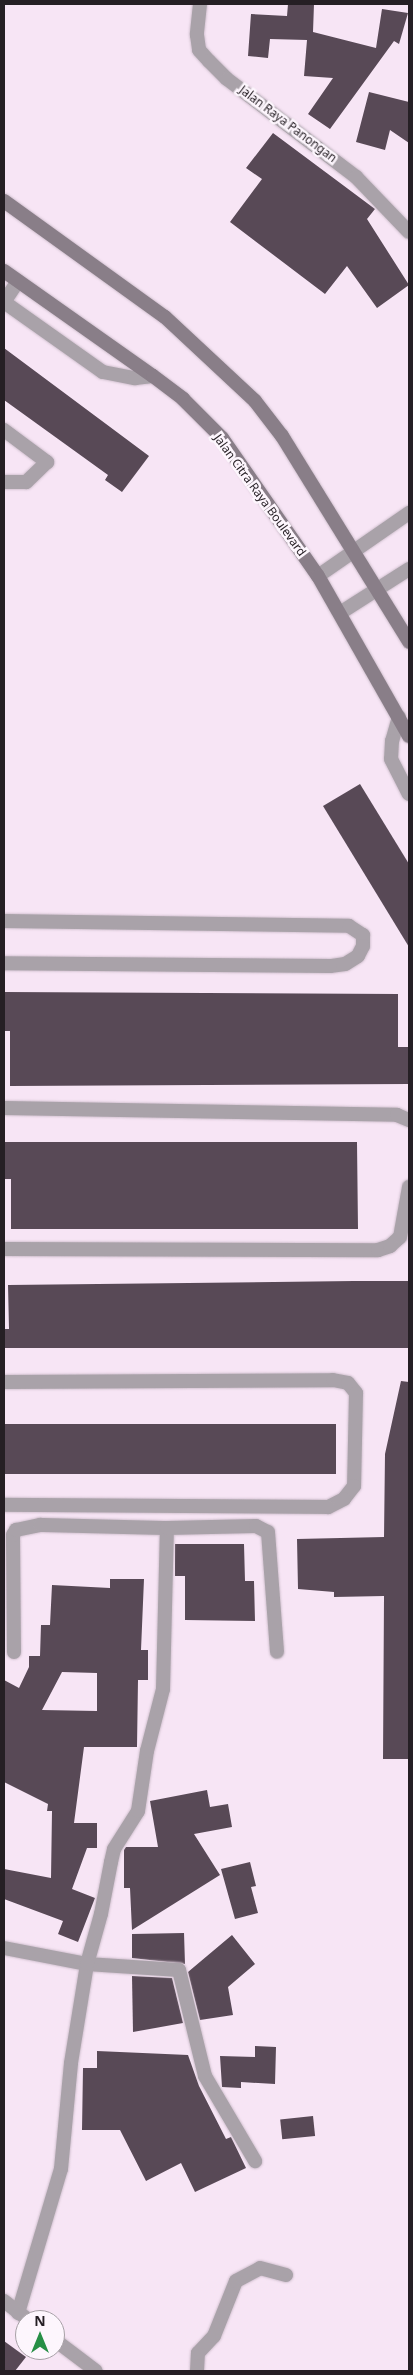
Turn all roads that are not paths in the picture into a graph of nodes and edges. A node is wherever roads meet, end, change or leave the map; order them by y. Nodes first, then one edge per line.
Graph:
1 (200, 4) edge
2 (4, 201) edge
3 (409, 232) edge
4 (4, 271) edge
5 (18, 281) junction
6 (4, 302) edge
7 (153, 376) junction
8 (4, 430) edge
9 (4, 482) edge
10 (409, 514) edge
11 (354, 549) junction
12 (409, 569) edge
13 (318, 576) junction
14 (378, 590) junction
15 (340, 614) junction
16 (409, 642) edge
17 (399, 717) junction
18 (409, 736) edge
19 (409, 794) edge
20 (4, 921) edge
21 (4, 963) edge
22 (4, 1108) edge
23 (409, 1120) edge
24 (409, 1187) edge
25 (4, 1249) edge
26 (4, 1382) edge
27 (4, 1505) edge
28 (167, 1528) junction
29 (14, 1652) dead end
30 (277, 1652) dead end
31 (4, 1948) edge
32 (87, 1964) junction
33 (254, 2161) dead end
34 (286, 2275) dead end
35 (4, 2302) edge
36 (15, 2310) edge
37 (25, 2310) edge
38 (65, 2348) edge
39 (96, 2371) edge
40 (197, 2371) edge

1 - 3 street, Jalan Raya Panongan
2 - 11 main road
4 - 5 main road, Jalan Citra Raya Boulevard
5 - 6 street
5 - 7 main road, Jalan Citra Raya Boulevard
6 - 7 street
7 - 13 main road, Jalan Citra Raya Boulevard
8 - 9 street
10 - 11 street
11 - 13 street
11 - 14 main road
12 - 14 street
13 - 15 main road, Jalan Citra Raya Boulevard
14 - 15 street
14 - 16 main road
15 - 17 main road, Jalan Citra Raya Boulevard
17 - 18 main road, Jalan Citra Raya Boulevard
17 - 19 street
20 - 21 street
22 - 23 street
24 - 25 street
26 - 27 street
28 - 29 street
28 - 30 street
28 - 32 street
31 - 32 street
32 - 33 street
32 - 37 street
34 - 40 street
35 - 36 street
38 - 39 street

